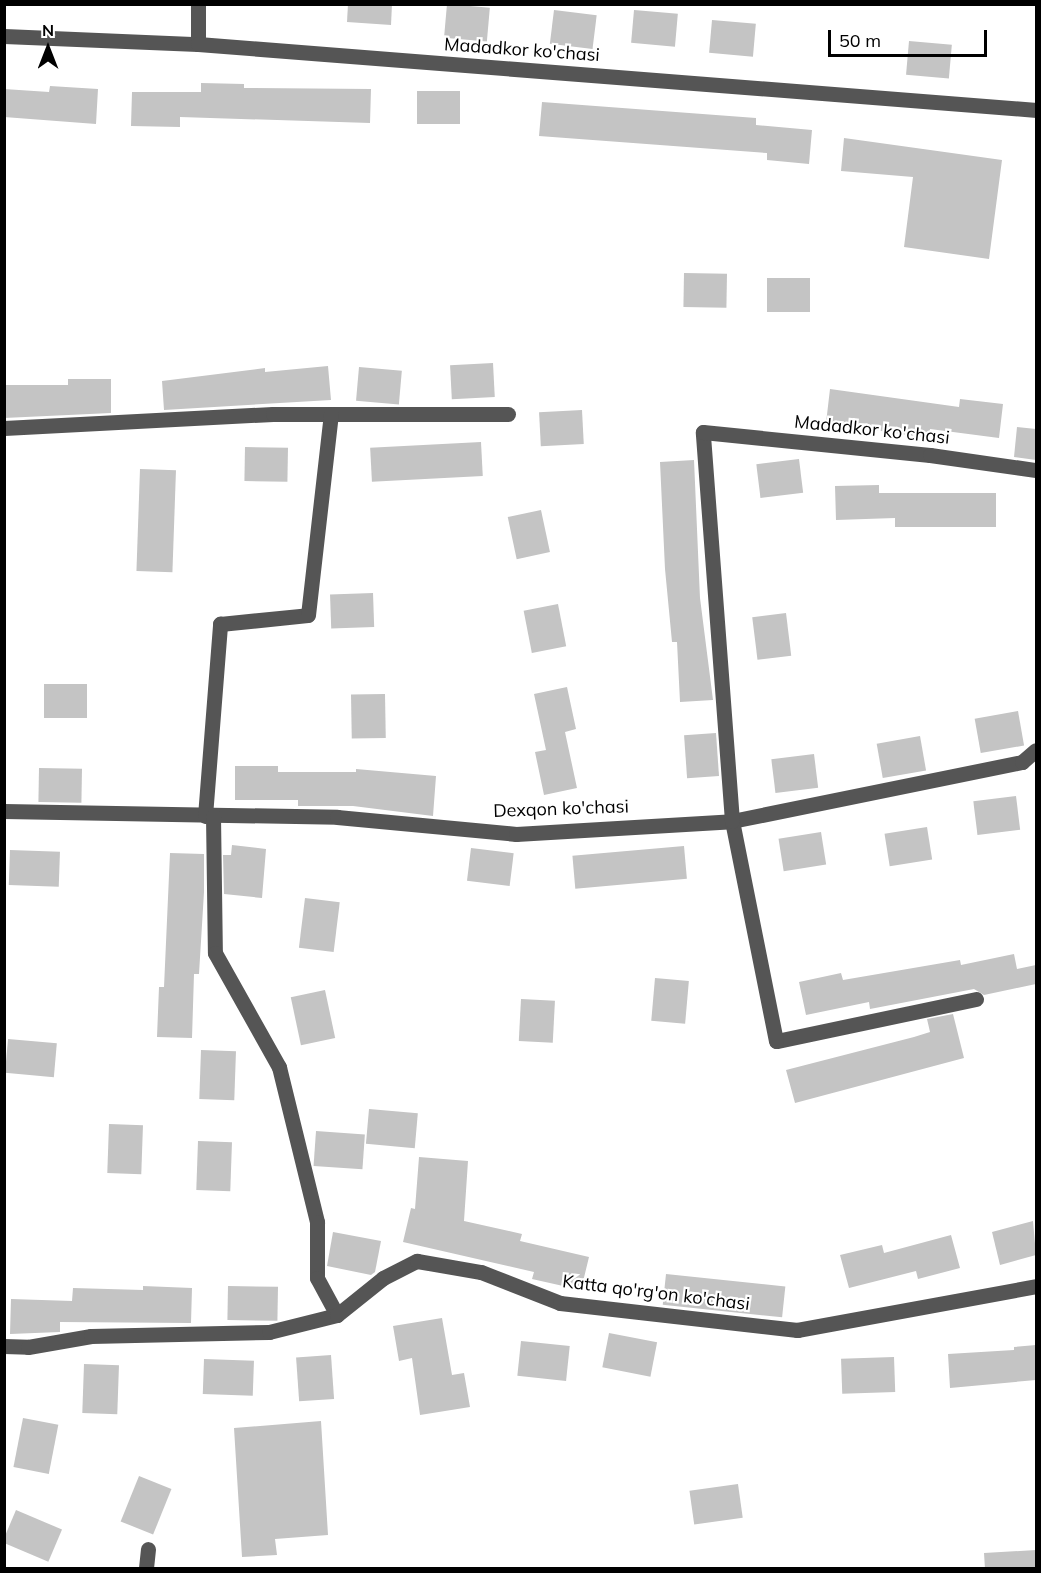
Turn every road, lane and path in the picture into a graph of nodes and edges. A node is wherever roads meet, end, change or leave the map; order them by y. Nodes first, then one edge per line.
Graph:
1 (198, 4) edge
2 (4, 36) edge
3 (198, 44) junction
4 (1036, 110) edge
5 (332, 414) junction
6 (508, 414) dead end
7 (4, 428) edge
8 (1036, 471) edge
9 (1036, 750) edge
10 (4, 811) edge
11 (209, 816) junction
12 (732, 821) junction
13 (976, 999) dead end
14 (1036, 1286) edge
15 (337, 1315) junction
16 (4, 1346) edge
17 (148, 1549) dead end
18 (146, 1569) edge

1 - 3 street
2 - 3 street, Madadkor ko'chasi
3 - 4 street, Madadkor ko'chasi
5 - 6 street
5 - 7 street
5 - 11 street
8 - 12 street, Madadkor ko'chasi
9 - 12 street, Dexqon ko'chasi
10 - 11 street, Dexqon ko'chasi
11 - 12 street, Dexqon ko'chasi
11 - 15 street
12 - 13 street
14 - 15 street, Katta qo'rg'on ko'chasi
15 - 16 street, Katta qo'rg'on ko'chasi
17 - 18 street

